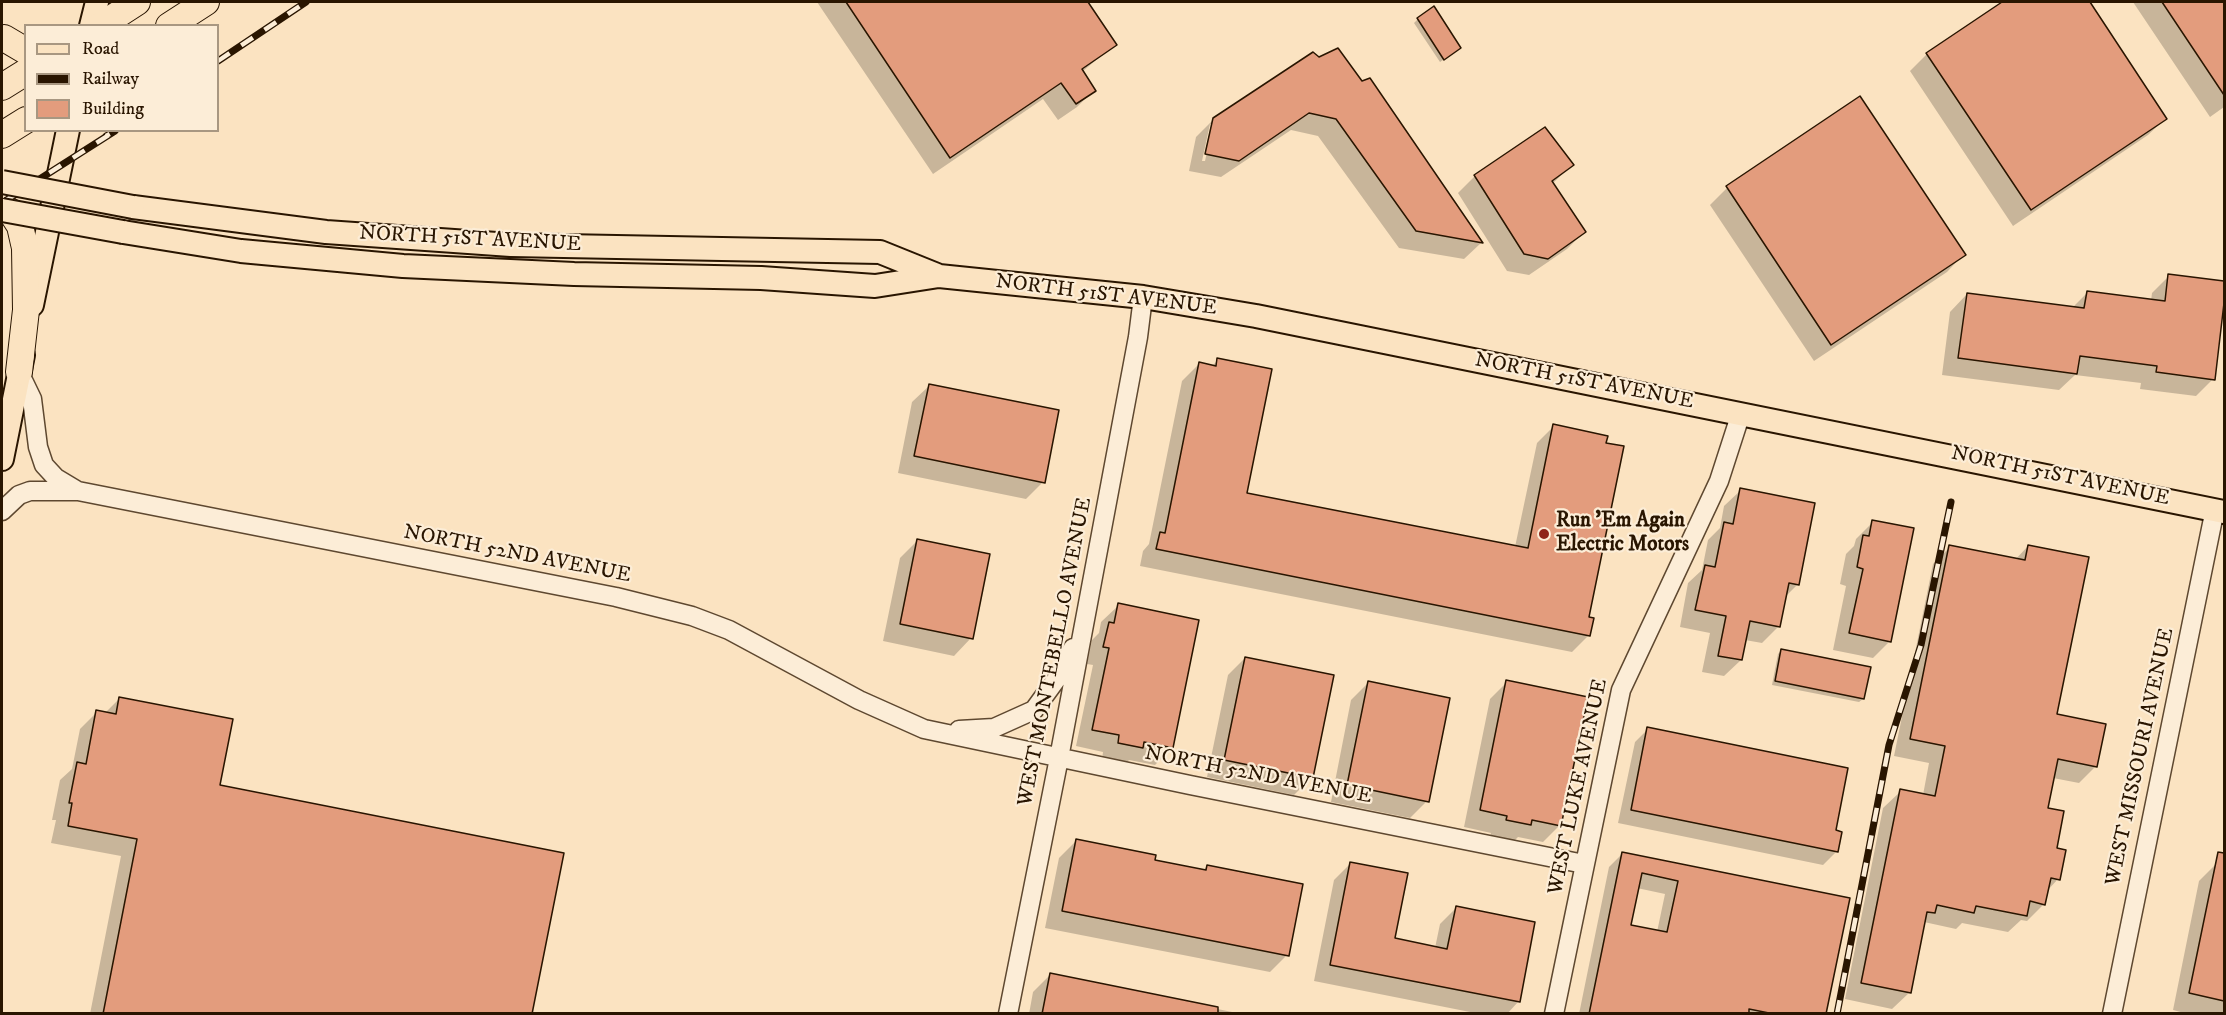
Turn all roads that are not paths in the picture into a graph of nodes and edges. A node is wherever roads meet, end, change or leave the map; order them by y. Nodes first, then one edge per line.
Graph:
1 (137, 2) edge
2 (206, 2) edge
3 (106, 16) edge
4 (172, 24) edge
5 (24, 74) edge
6 (10, 87) edge
7 (68, 132) edge
8 (2, 182) edge
9 (2, 208) edge
10 (939, 276) junction
11 (1143, 297) junction
12 (19, 372) junction
13 (1741, 413) junction
14 (2, 459) edge
15 (78, 491) junction
16 (2220, 510) edge
17 (2, 512) edge
18 (1082, 630) junction
19 (924, 729) junction
20 (1059, 758) junction
21 (1584, 864) junction
22 (1008, 1014) edge
23 (1554, 1014) edge
24 (2112, 1014) edge

1 - 3 highway
2 - 4 highway
5 - 6 highway
7 - 12 main road
8 - 10 main road, NORTH 51ST AVENUE, bridge
9 - 10 main road, NORTH 51ST AVENUE, bridge
9 - 12 highway
10 - 11 main road, NORTH 51ST AVENUE
11 - 13 main road, NORTH 51ST AVENUE
11 - 18 street, WEST MONTEBELLO AVENUE
12 - 14 main road
12 - 15 street, NORTH 52ND AVENUE
13 - 16 main road, NORTH 51ST AVENUE
13 - 21 street, WEST LUKE AVENUE
15 - 17 street, NORTH 52ND AVENUE
15 - 19 street, NORTH 52ND AVENUE
16 - 24 street, WEST MISSOURI AVENUE
18 - 19 street, NORTH 52ND AVENUE
18 - 20 street, WEST MONTEBELLO AVENUE
19 - 20 street, NORTH 52ND AVENUE
20 - 21 street, NORTH 52ND AVENUE
20 - 22 street, WEST MONTEBELLO AVENUE
21 - 23 street, WEST LUKE AVENUE

